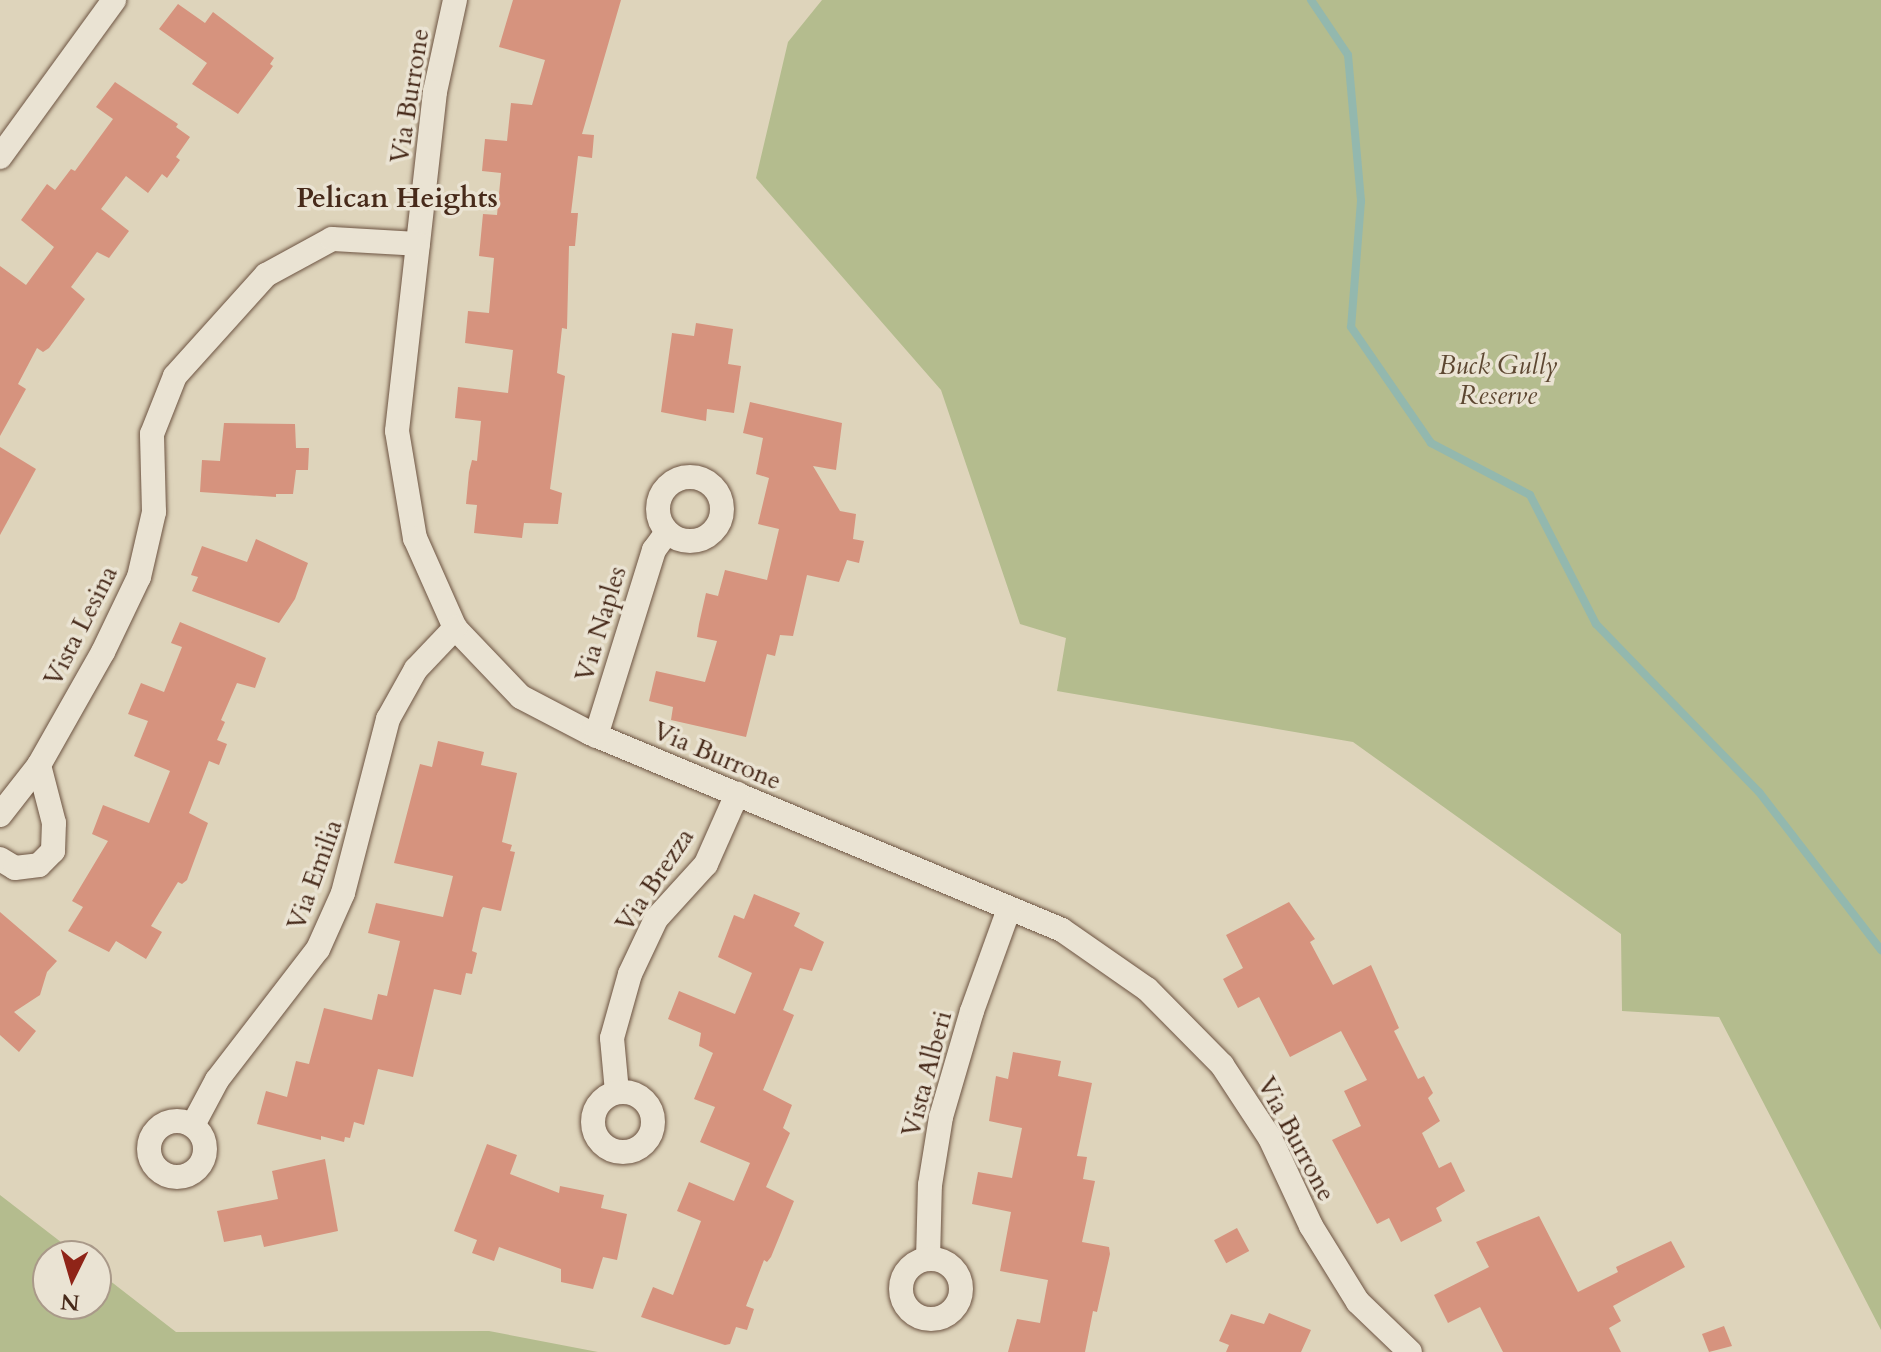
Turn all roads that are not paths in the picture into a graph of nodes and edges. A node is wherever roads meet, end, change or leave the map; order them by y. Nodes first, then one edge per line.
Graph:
1 (114, 0) edge
2 (455, 0) edge
3 (0, 157) edge
4 (418, 244) junction
5 (667, 532) dead end
6 (455, 628) junction
7 (596, 736) junction
8 (39, 765) junction
9 (737, 794) junction
10 (0, 815) edge
11 (0, 859) edge
12 (1009, 909) junction
13 (617, 1092) dead end
14 (193, 1125) dead end
15 (928, 1259) dead end
16 (1410, 1352) edge

1 - 3 street
2 - 4 street, Via Burrone
4 - 6 street, Via Burrone
4 - 8 street, Vista Lesina
5 - 7 street, Via Naples
6 - 7 street, Via Burrone
6 - 14 street, Via Emilia
7 - 9 street, Via Burrone
8 - 10 street, Vista Lesina
8 - 11 street
9 - 12 street, Via Burrone
9 - 13 street, Via Brezza
12 - 15 street, Vista Alberi
12 - 16 street, Via Burrone

